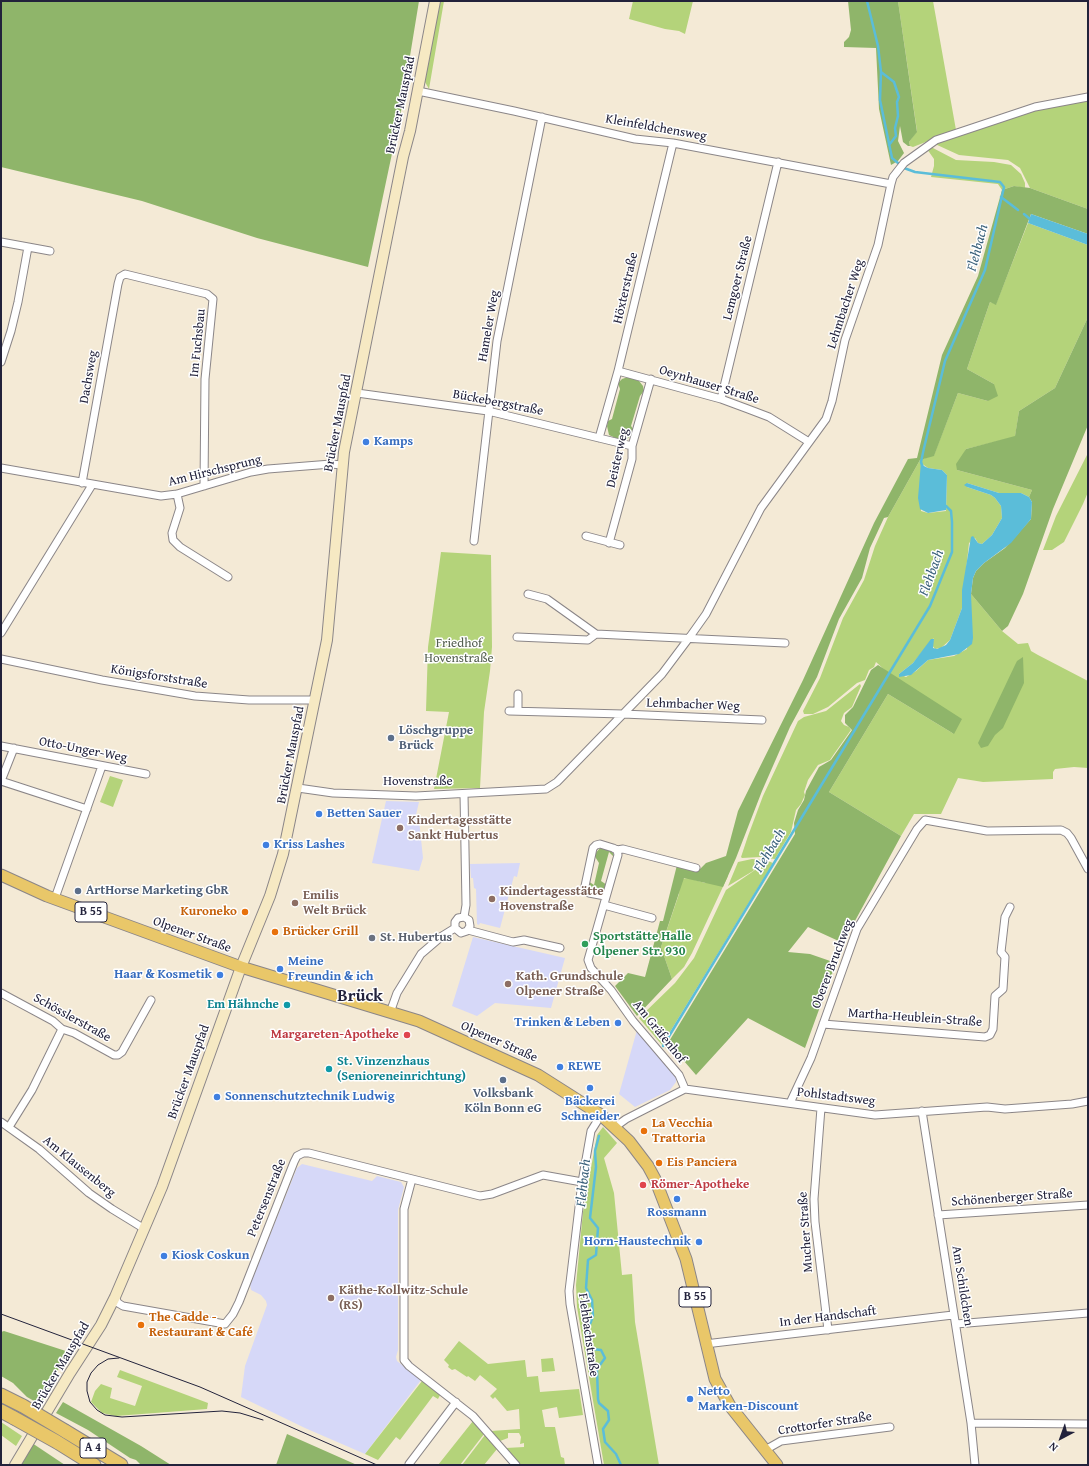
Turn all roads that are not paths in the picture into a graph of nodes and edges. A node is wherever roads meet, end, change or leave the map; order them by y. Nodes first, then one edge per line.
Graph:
1 (435, 1) edge
2 (418, 91) junction
3 (1088, 97) edge
4 (542, 117) junction
5 (673, 142) junction
6 (778, 162) junction
7 (891, 184) junction
8 (1, 242) edge
9 (28, 247) junction
10 (50, 251) dead end
11 (122, 276) joint
12 (1, 362) edge
13 (618, 370) junction
14 (650, 379) junction
15 (357, 393) junction
16 (721, 399) junction
17 (488, 411) junction
18 (599, 438) junction
19 (809, 442) junction
20 (632, 446) junction
21 (342, 466) junction
22 (1, 468) edge
23 (82, 483) junction
24 (92, 485) junction
25 (204, 486) junction
26 (177, 494) junction
27 (586, 536) dead end
28 (474, 540) dead end
29 (609, 543) junction
30 (620, 546) dead end
31 (228, 577) dead end
32 (528, 594) dead end
33 (1, 633) edge
34 (596, 634) junction
35 (516, 637) dead end
36 (689, 638) junction
37 (785, 643) dead end
38 (1, 659) edge
39 (518, 694) dead end
40 (314, 700) junction
41 (509, 711) dead end
42 (518, 711) junction
43 (623, 714) junction
44 (762, 720) dead end
45 (1, 746) edge
46 (14, 748) junction
47 (102, 766) junction
48 (146, 774) dead end
49 (1, 781) edge
50 (298, 788) junction
51 (464, 794) junction
52 (87, 809) junction
53 (617, 850) junction
54 (696, 868) dead end
55 (1088, 870) edge
56 (1, 875) edge
57 (605, 896) junction
58 (55, 898) junction
59 (604, 905) junction
60 (1010, 907) dead end
61 (464, 917) junction
62 (652, 918) dead end
63 (455, 928) junction
64 (468, 930) junction
65 (560, 948) dead end
66 (241, 967) junction
67 (1, 993) edge
68 (151, 1000) dead end
69 (392, 1013) junction
70 (823, 1024) junction
71 (62, 1029) junction
72 (686, 1089) junction
73 (1088, 1101) edge
74 (790, 1103) junction
75 (822, 1108) junction
76 (922, 1111) junction
77 (601, 1115) junction
78 (1, 1123) edge
79 (615, 1127) junction
80 (9, 1128) junction
81 (412, 1179) junction
82 (582, 1182) junction
83 (1088, 1205) edge
84 (938, 1214) junction
85 (143, 1228) junction
86 (115, 1296) junction
87 (1088, 1313) edge
88 (953, 1315) junction
89 (956, 1324) junction
90 (828, 1330) junction
91 (705, 1344) junction
92 (1, 1395) edge
93 (456, 1402) junction
94 (1, 1411) edge
95 (971, 1423) junction
96 (1088, 1424) edge
97 (890, 1426) dead end
98 (765, 1450) junction
99 (409, 1464) edge
100 (514, 1464) edge
101 (15, 1465) edge
102 (94, 1465) edge
103 (121, 1465) edge
104 (598, 1465) edge
105 (777, 1465) edge
106 (975, 1465) edge

1 - 2 main road, Brücker Mauspfad
2 - 4 street, Kleinfeldchensweg
2 - 15 main road, Brücker Mauspfad
3 - 7 street, Lehmbacher Weg
4 - 5 street, Kleinfeldchensweg
4 - 17 street, Hameler Weg
5 - 6 street, Kleinfeldchensweg
5 - 13 street, Höxterstraße
6 - 7 street, Kleinfeldchensweg
6 - 16 street, Lemgoer Straße
7 - 19 street, Lehmbacher Weg
8 - 9 street
9 - 10 street
9 - 12 street
11 - 23 street, Dachsweg
11 - 25 street, Im Fuchsbau
13 - 14 street, Oeynhauser Straße
13 - 18 street, Höxterstraße
14 - 16 street, Oeynhauser Straße
14 - 20 street, Deisterweg
15 - 17 street, Bückebergstraße
15 - 21 main road, Brücker Mauspfad
16 - 19 street, Oeynhauser Straße
17 - 18 street, Bückebergstraße
17 - 28 street, Hameler Weg
18 - 20 street, Bückebergstraße
19 - 36 street, Lehmbacher Weg
20 - 29 street, Deisterweg
21 - 25 street, Am Hirschsprung
21 - 40 main road, Brücker Mauspfad
22 - 23 street, Am Hirschsprung
23 - 24 street, Am Hirschsprung
24 - 26 street, Am Hirschsprung
24 - 33 street
25 - 26 street, Am Hirschsprung
26 - 31 street
27 - 29 street
29 - 30 street
32 - 34 street
34 - 35 street
34 - 36 street
36 - 37 street
36 - 43 street, Lehmbacher Weg
38 - 40 street, Königsforststraße
39 - 42 street
40 - 50 main road, Brücker Mauspfad
41 - 42 street, Lehmbacher Weg
42 - 43 street, Lehmbacher Weg
43 - 44 street, Lehmbacher Weg
43 - 51 street, Lehmbacher Weg
45 - 46 street, Otto-Unger-Weg
46 - 47 street, Otto-Unger-Weg
46 - 49 street
47 - 48 street, Otto-Unger-Weg
47 - 52 street
49 - 52 street
50 - 51 street, Hovenstraße
50 - 66 main road, Brücker Mauspfad
51 - 61 street, Hovenstraße
52 - 58 street
53 - 54 street
53 - 57 street, Am Gräfenhof
53 - 57 street
55 - 70 street, Oberer Bruchweg
56 - 58 main road, Olpener Straße / B 55
57 - 59 street, Am Gräfenhof
58 - 66 main road, Olpener Straße / B 55
59 - 62 street
59 - 72 street, Am Gräfenhof
60 - 70 street, Martha-Heublein-Straße
61 - 63 street
61 - 64 street, Hovenstraße
63 - 64 street
63 - 69 street
64 - 65 street
66 - 69 main road, Olpener Straße / B 55
66 - 85 main road, Brücker Mauspfad
67 - 71 street, Schösslerstraße
68 - 71 street, Schösslerstraße
69 - 77 main road, Olpener Straße / B 55
70 - 74 street, Oberer Bruchweg
71 - 80 street
72 - 74 street, Pohlstadtsweg
72 - 79 street
73 - 76 street, Pohlstadtsweg
74 - 75 street, Pohlstadtsweg
75 - 76 street, Pohlstadtsweg
75 - 90 street, Mucher Straße
76 - 84 street, Am Schildchen
77 - 79 main road, Olpener Straße / B 55
77 - 82 street, Flehbachstraße
78 - 80 street, Am Klausenberg
79 - 91 main road, Olpener Straße / B 55
80 - 85 street, Am Klausenberg
81 - 82 street, Petersenstraße
81 - 86 street, Petersenstraße
81 - 93 street
82 - 104 street, Flehbachstraße
83 - 84 street, Schönenberger Straße
84 - 88 street, Am Schildchen
85 - 86 main road, Brücker Mauspfad
86 - 101 main road, Brücker Mauspfad
87 - 89 street
88 - 89 street, Am Schildchen
88 - 90 street, In der Handschaft
89 - 95 street, Am Schildchen
90 - 91 street, In der Handschaft
91 - 98 main road, Olpener Straße / B 55
92 - 103 highway, A 4, bridge
93 - 99 street
93 - 100 street
94 - 102 highway, A 4, bridge
95 - 96 street
95 - 106 street, Am Schildchen
97 - 98 street, Crottorfer Straße
98 - 105 main road, Olpener Straße / B 55

